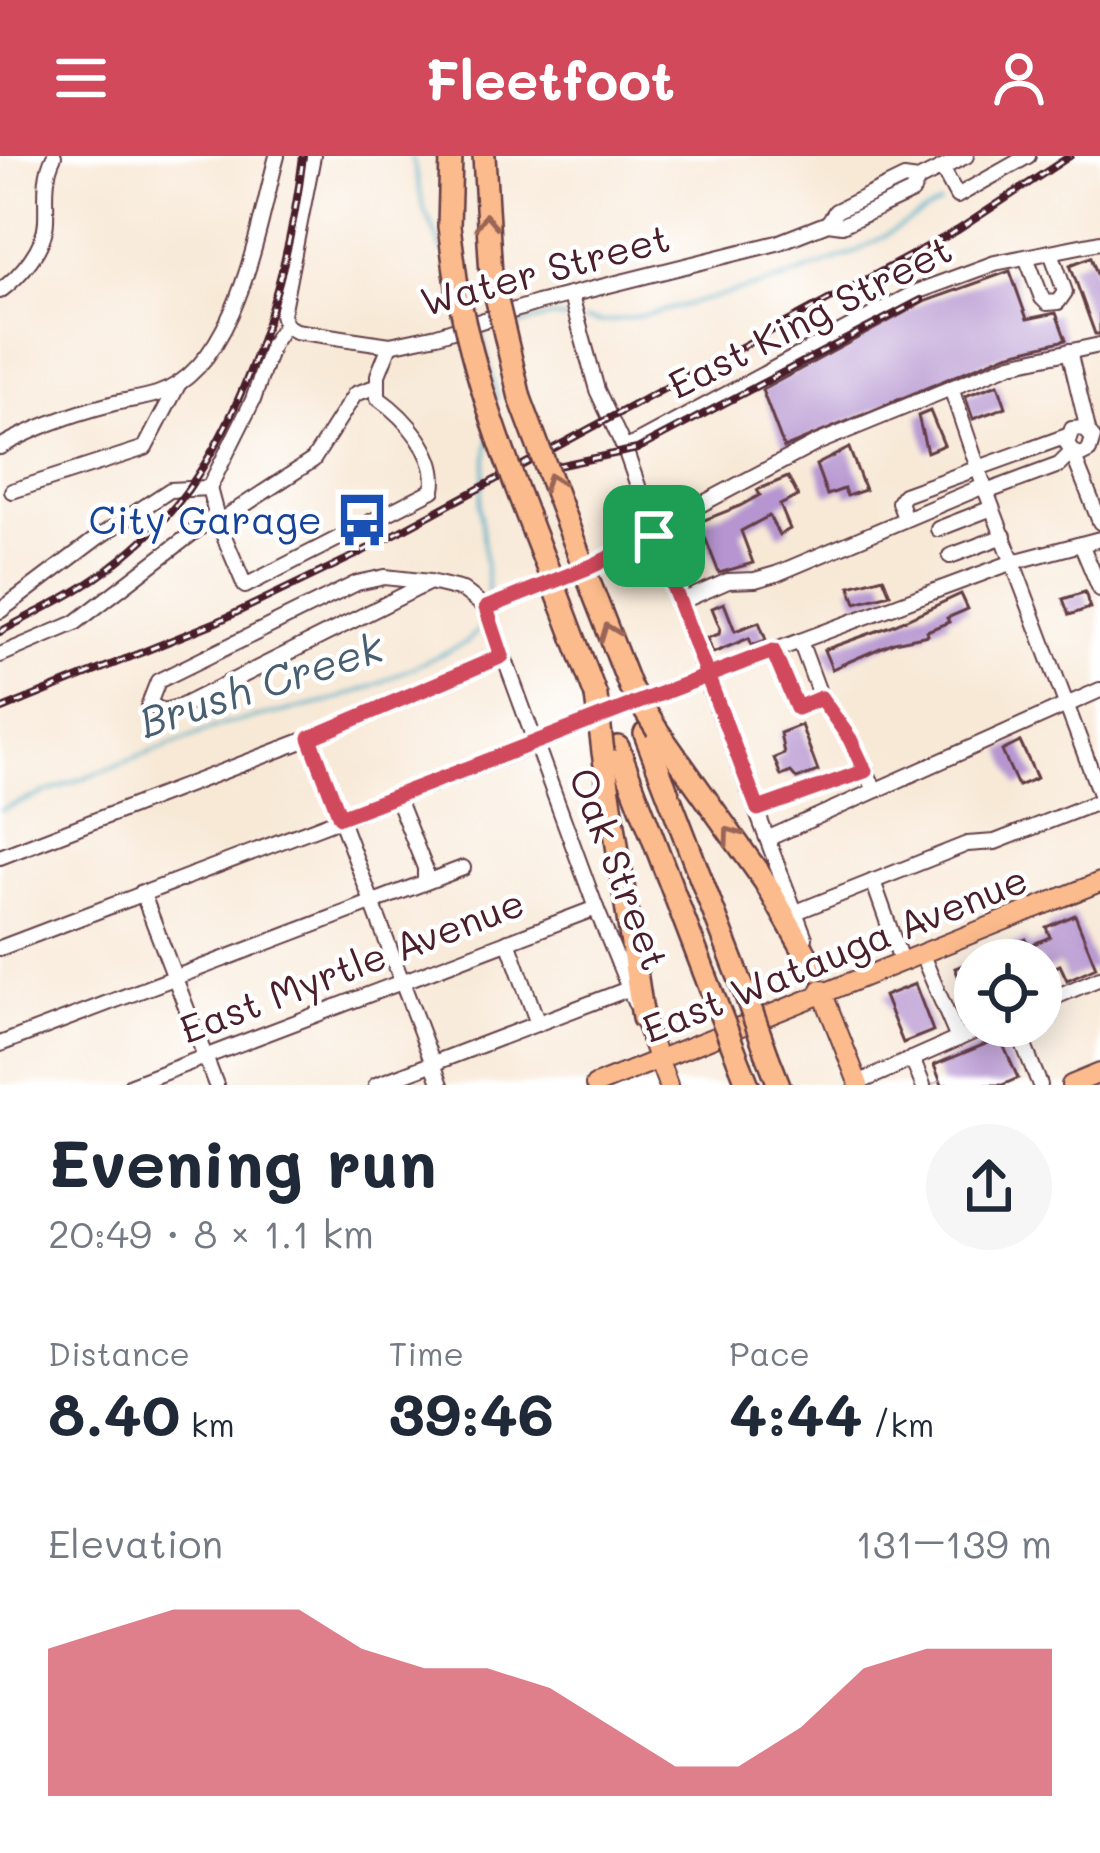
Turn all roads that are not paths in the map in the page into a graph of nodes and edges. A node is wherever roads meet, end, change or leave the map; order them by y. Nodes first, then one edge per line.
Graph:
1 (54, 156) edge
2 (277, 156) edge
3 (313, 156) edge
4 (446, 156) edge
5 (966, 156) edge
6 (1028, 156) edge
7 (486, 160) edge
8 (942, 168) junction
9 (1100, 242) edge
10 (1051, 252) junction
11 (1026, 256) junction
12 (0, 291) edge
13 (572, 302) junction
14 (284, 320) junction
15 (390, 345) junction
16 (1100, 345) edge
17 (1070, 351) junction
18 (178, 382) junction
19 (378, 386) junction
20 (951, 388) junction
21 (1088, 430) junction
22 (1069, 444) junction
23 (0, 447) edge
24 (625, 449) junction
25 (977, 468) junction
26 (209, 488) junction
27 (985, 489) junction
28 (12, 491) dead end
29 (992, 508) junction
30 (1098, 514) edge
31 (217, 518) junction
32 (905, 518) junction
33 (938, 530) dead end
34 (654, 536) junction
35 (1004, 536) junction
36 (1100, 539) edge
37 (1081, 544) junction
38 (950, 556) dead end
39 (1013, 562) junction
40 (430, 582) junction
41 (1099, 582) edge
42 (680, 602) junction
43 (486, 608) junction
44 (0, 611) edge
45 (800, 641) junction
46 (773, 651) junction
47 (0, 655) edge
48 (502, 656) junction
49 (705, 676) junction
50 (1100, 690) edge
51 (821, 698) junction
52 (1066, 705) junction
53 (651, 732) junction
54 (310, 738) junction
55 (536, 744) junction
56 (610, 750) junction
57 (865, 771) junction
58 (874, 790) junction
59 (1100, 793) edge
60 (396, 796) junction
61 (758, 809) junction
62 (340, 817) junction
63 (769, 838) junction
64 (0, 857) edge
65 (463, 868) dead end
66 (425, 881) junction
67 (874, 881) junction
68 (1100, 882) edge
69 (142, 892) junction
70 (372, 902) junction
71 (596, 908) junction
72 (796, 912) junction
73 (508, 941) junction
74 (0, 948) edge
75 (922, 955) junction
76 (902, 963) junction
77 (815, 970) junction
78 (175, 977) junction
79 (1100, 978) edge
80 (402, 980) junction
81 (628, 989) junction
82 (1062, 994) edge
83 (824, 995) junction
84 (643, 1018) junction
85 (538, 1024) junction
86 (954, 1030) edge
87 (954, 1041) edge
88 (0, 1044) edge
89 (1025, 1047) edge
90 (205, 1057) junction
91 (912, 1059) junction
92 (658, 1061) junction
93 (433, 1063) junction
94 (1100, 1073) edge
95 (744, 1076) edge
96 (885, 1078) edge
97 (926, 1082) edge
98 (141, 1083) edge
99 (858, 1084) edge
100 (216, 1085) edge
101 (376, 1085) edge
102 (441, 1085) edge
103 (595, 1085) edge
104 (668, 1085) edge
105 (779, 1085) edge
106 (1040, 1085) edge
107 (1071, 1085) edge

1 - 12 street
2 - 18 street
3 - 14 street
4 - 56 highway, bridge
5 - 8 street, Water Street
6 - 8 street
53 -> 7 highway, bridge
8 - 13 street, Water Street
9 - 10 street, East King Street
10 - 11 street, East King Street
10 - 11 street
11 - 24 street, East King Street
13 - 15 street, Water Street
13 - 24 street
14 - 15 street, Water Street
14 - 26 street
15 - 19 street
16 - 17 street
17 - 20 street
17 - 21 street
18 - 23 street
18 - 28 street
19 - 31 street
19 - 31 street
20 - 25 street
20 - 34 street
21 - 22 street
21 - 22 street
22 - 25 street
22 - 27 street
22 - 30 street
24 - 34 street
25 - 27 street
25 - 32 street
26 - 31 street
26 - 44 street
27 - 29 street
27 - 32 street
29 - 33 street
29 - 35 street
31 - 47 street
32 - 42 street
34 - 42 street
34 - 43 street
35 - 38 street
35 - 39 street
36 - 37 street
37 - 39 street
37 - 41 street
39 - 45 street
39 - 52 street
40 - 40 street
40 - 43 street
42 - 49 street
43 - 48 street, Oak Street
45 - 46 street
45 - 51 street
46 - 49 street
46 - 51 street
48 - 54 street
48 - 55 street, Oak Street
49 - 55 street
49 - 61 street
50 - 52 street
51 - 57 street
52 - 58 street
52 - 59 street
77 -> 53 highway
53 - 105 highway, bridge
54 - 62 street
54 - 64 street
55 - 60 street
55 - 71 street, Oak Street
56 - 84 highway
56 - 95 highway, bridge
57 - 58 street
57 - 61 street
58 - 63 street
59 - 67 street
60 - 62 street
60 - 66 street
61 - 63 street
62 - 69 street
62 - 70 street
63 - 72 street
65 - 66 street
66 - 70 street
67 - 72 street
67 - 76 street
68 - 75 main road, East Watauga Avenue
69 - 74 street
69 - 78 street
70 - 78 street
70 - 80 street
71 - 73 street, East Myrtle Avenue
71 - 81 street, Oak Street
72 - 77 street
73 - 80 street, East Myrtle Avenue
73 - 85 street
75 - 76 main road, East Watauga Avenue
75 - 86 street
76 - 83 main road, East Watauga Avenue
77 - 83 main road
78 - 88 street
78 - 90 street
79 - 82 street
80 - 90 street, East Myrtle Avenue
80 - 93 street
81 - 84 street, Oak Street
81 - 85 street
83 - 92 main road, East Watauga Avenue
83 - 99 main road
84 - 92 main road, Oak Street
85 - 93 street
87 - 91 street
89 - 106 street
90 - 98 street, East Myrtle Avenue
90 - 100 street
91 - 96 street
91 - 97 street
92 - 103 main road, East Watauga Avenue
92 - 104 main road, Oak Street
93 - 101 street
93 - 102 street
94 - 107 main road
96 - 99 street

